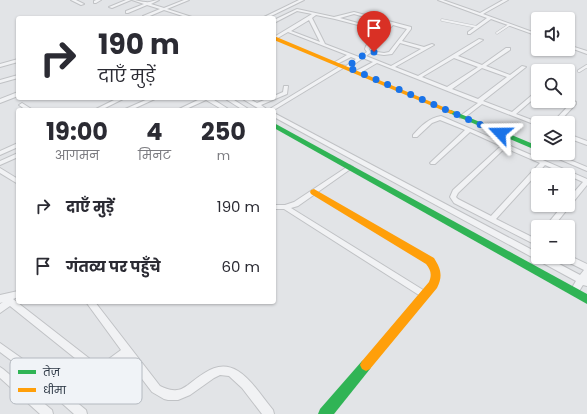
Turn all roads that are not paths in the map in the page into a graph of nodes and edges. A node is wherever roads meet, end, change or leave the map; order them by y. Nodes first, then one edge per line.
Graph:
1 (73, 0) edge
2 (129, 0) edge
3 (134, 0) edge
4 (157, 0) edge
5 (187, 0) edge
6 (302, 0) edge
7 (440, 0) edge
8 (459, 0) edge
9 (506, 0) edge
10 (82, 4) dead end
11 (148, 4) junction
12 (453, 4) junction
13 (111, 7) dead end
14 (165, 9) junction
15 (127, 12) dead end
16 (316, 14) junction
17 (481, 14) junction
18 (182, 15) joint
19 (147, 16) edge
20 (186, 16) edge
21 (268, 16) edge
22 (310, 18) junction
23 (334, 18) junction
24 (490, 18) junction
25 (442, 20) dead end
26 (276, 21) edge
27 (392, 23) junction
28 (509, 25) junction
29 (367, 26) junction
30 (477, 27) junction
31 (288, 30) junction
32 (384, 30) junction
33 (469, 33) dead end
34 (531, 33) edge
35 (497, 34) dead end
36 (276, 37) edge
37 (376, 38) junction
38 (276, 39) edge
39 (481, 40) dead end
40 (400, 42) junction
41 (323, 44) junction
42 (432, 46) dead end
43 (425, 49) junction
44 (508, 49) dead end
45 (575, 49) edge
46 (369, 52) junction
47 (587, 53) edge
48 (351, 55) junction
49 (454, 56) junction
50 (361, 57) junction
51 (16, 61) edge
52 (377, 61) junction
53 (0, 66) edge
54 (343, 66) junction
55 (482, 66) junction
56 (587, 66) edge
57 (392, 67) junction
58 (524, 67) dead end
59 (579, 71) dead end
60 (358, 72) junction
61 (16, 77) edge
62 (419, 77) junction
63 (511, 77) junction
64 (0, 82) edge
65 (286, 86) dead end
66 (448, 89) junction
67 (16, 95) edge
68 (276, 97) edge
69 (531, 98) edge
70 (118, 100) edge
71 (150, 100) edge
72 (202, 100) edge
73 (209, 100) edge
74 (230, 100) edge
75 (248, 100) edge
76 (269, 100) edge
77 (0, 101) edge
78 (480, 102) junction
79 (22, 105) dead end
80 (257, 105) junction
81 (27, 108) edge
82 (101, 108) edge
83 (132, 108) edge
84 (184, 108) edge
85 (223, 108) edge
86 (242, 108) edge
87 (262, 108) edge
88 (273, 108) edge
89 (569, 108) edge
90 (513, 114) junction
91 (276, 116) edge
92 (562, 116) edge
93 (462, 117) junction
94 (531, 121) edge
95 (276, 126) edge
96 (470, 130) junction
97 (415, 136) dead end
98 (575, 139) edge
99 (587, 143) edge
100 (506, 145) junction
101 (16, 146) edge
102 (531, 146) edge
103 (0, 153) edge
104 (16, 156) edge
105 (565, 160) edge
106 (544, 162) junction
107 (0, 163) edge
108 (433, 163) dead end
109 (350, 167) junction
110 (587, 169) edge
111 (0, 170) edge
112 (16, 181) edge
113 (587, 181) edge
114 (314, 192) junction
115 (575, 196) edge
116 (276, 206) edge
117 (285, 207) junction
118 (561, 212) edge
119 (492, 219) junction
120 (555, 220) edge
121 (531, 238) edge
122 (531, 253) edge
123 (575, 262) edge
124 (552, 264) edge
125 (587, 268) edge
126 (587, 272) edge
127 (585, 281) edge
128 (574, 291) junction
129 (16, 295) edge
130 (425, 295) junction
131 (5, 299) edge
132 (587, 299) edge
133 (92, 304) edge
134 (0, 309) edge
135 (0, 347) edge
136 (128, 351) junction
137 (15, 358) edge
138 (81, 358) edge
139 (118, 358) edge
140 (133, 358) edge
141 (142, 370) edge
142 (0, 372) edge
143 (10, 381) edge
144 (37, 404) edge
145 (70, 404) edge
146 (48, 414) edge
147 (82, 414) edge
148 (269, 414) edge
149 (325, 414) edge

1 - 10 street
2 - 13 street
3 - 11 street
4 - 11 street
5 - 14 street
6 - 21 street
7 - 12 street
8 - 12 street
9 - 17 street
11 - 14 street
11 - 15 street
12 - 17 street
14 - 18 street
14 - 19 street
16 - 22 street
16 - 23 street
16 - 26 street
17 - 24 street
18 - 20 street
22 - 31 street
22 - 41 street
23 - 27 street
23 - 29 street
24 - 28 street
24 - 30 street
25 - 30 lane
27 - 32 street
27 - 40 street
28 - 34 street
28 - 35 lane
29 - 32 street
29 - 37 street
30 - 33 street
31 - 36 street
31 - 41 street
32 - 37 street
37 - 46 street
38 - 54 street
39 - 49 street
40 - 43 street
40 - 46 street
41 - 48 street
42 - 43 street
43 - 57 street
44 - 55 street
45 - 47 street
46 - 50 street
48 - 50 street
48 - 54 street
49 - 55 street
49 - 62 street
50 - 52 street
50 - 54 street
51 - 53 street
52 - 57 street
52 - 60 street
54 - 60 street
54 - 88 street
55 - 63 street
55 - 66 street
56 - 59 lane
57 - 62 street
58 - 63 street
60 - 93 street
61 - 64 street
62 - 66 street
63 - 78 street
65 - 68 street
66 - 78 street
67 - 77 street
69 - 90 street
70 - 82 street
71 - 83 street
72 - 84 street
73 - 85 street
74 - 86 street
75 - 80 street
76 - 80 street
78 - 90 street
78 - 93 street
79 - 81 street
80 - 87 street
89 - 92 street
90 - 94 street
91 - 122 street
93 - 102 street
95 - 109 street
96 - 97 street
96 - 100 street
96 - 108 street
98 - 99 street
100 - 106 street
100 - 119 street
101 - 103 street
104 - 107 street
105 - 110 street
106 - 113 street
106 - 119 street
109 - 114 street
109 - 128 street
111 - 112 street
113 - 115 street
114 - 117 street
114 - 130 street
116 - 117 street
117 - 130 street
118 - 120 street
119 - 121 street
123 - 125 street
124 - 127 street
126 - 127 street
127 - 128 street
128 - 132 street
129 - 131 street
130 - 149 street
131 - 134 street
131 - 138 street
133 - 136 street
135 - 137 street
136 - 139 street
136 - 140 street
141 - 148 street
142 - 143 street
144 - 146 street
145 - 147 street

